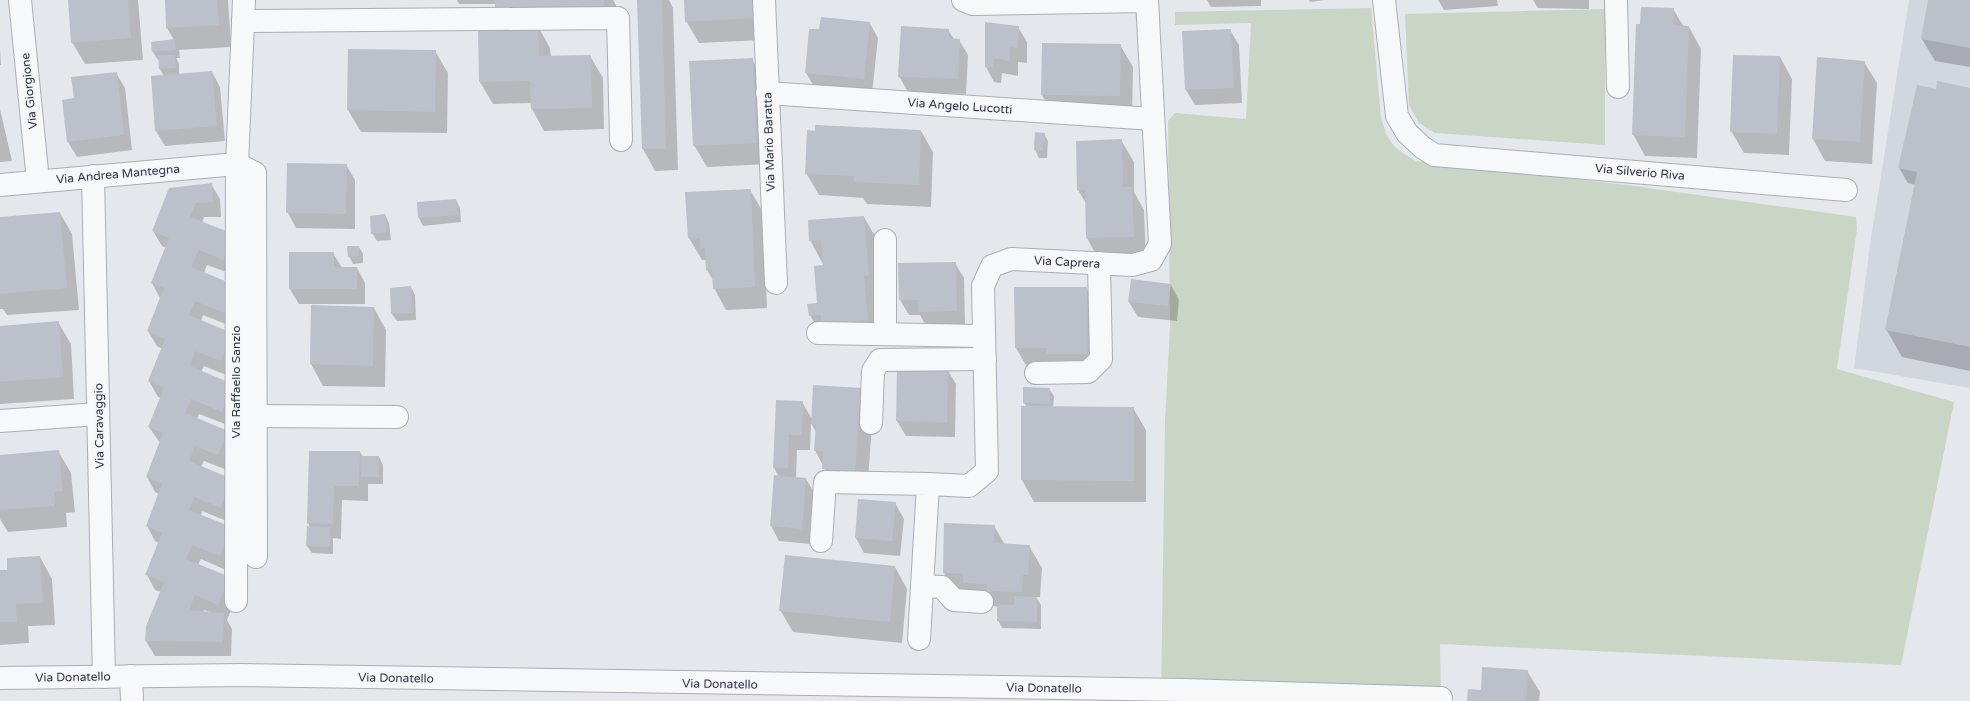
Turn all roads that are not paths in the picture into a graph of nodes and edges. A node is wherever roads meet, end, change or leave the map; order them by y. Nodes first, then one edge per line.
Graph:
1 (20, 0) edge
2 (764, 0) edge
3 (963, 0) edge
4 (1147, 0) edge
5 (1384, 0) edge
6 (1616, 0) edge
7 (243, 10) edge
8 (1618, 87) dead end
9 (767, 93) junction
10 (1153, 119) junction
11 (621, 140) dead end
12 (237, 164) junction
13 (93, 176) junction
14 (38, 181) junction
15 (0, 184) edge
16 (1846, 190) dead end
17 (885, 240) dead end
18 (1099, 263) junction
19 (776, 283) dead end
20 (818, 333) dead end
21 (885, 334) junction
22 (984, 336) junction
23 (985, 359) junction
24 (1036, 373) dead end
25 (98, 414) junction
26 (256, 416) junction
27 (397, 417) dead end
28 (0, 421) edge
29 (871, 423) dead end
30 (928, 484) junction
31 (822, 541) dead end
32 (256, 557) dead end
33 (922, 586) junction
34 (236, 601) dead end
35 (982, 602) dead end
36 (919, 639) dead end
37 (104, 676) junction
38 (131, 676) junction
39 (0, 678) edge
40 (730, 692) edge
41 (1184, 696) edge
42 (1441, 698) dead end
43 (132, 701) edge

1 - 14 street, Via Giorgione
2 - 9 street, Via Mario Baratta
3 - 4 street
4 - 10 street, Via Caprera
5 - 16 street, Via Silverio Riva
6 - 8 street
7 - 11 street
7 - 12 street, Via Raffaello Sanzio
9 - 10 street, Via Angelo Lucotti
9 - 19 street, Via Mario Baratta
10 - 18 street, Via Caprera
12 - 13 street, Via Andrea Mantegna
12 - 26 street, Via Raffaello Sanzio
12 - 34 street, Via Raffaello Sanzio
13 - 14 street, Via Andrea Mantegna
13 - 25 street, Via Caravaggio
14 - 15 street, Via Andrea Mantegna
17 - 21 street
18 - 22 street, Via Caprera
18 - 24 street
20 - 21 street
21 - 22 street
22 - 23 street, Via Caprera
23 - 29 street
23 - 30 street, Via Caprera
25 - 28 street
25 - 37 street, Via Caravaggio
26 - 27 street, Via Raffaello Sanzio
26 - 32 street, Via Raffaello Sanzio
30 - 31 street
30 - 33 street
33 - 35 street
33 - 36 street
37 - 38 street, Via Donatello
37 - 39 street, Via Donatello
38 - 40 street, Via Donatello
38 - 43 street
40 - 41 street, Via Donatello
41 - 42 street, Via Donatello

